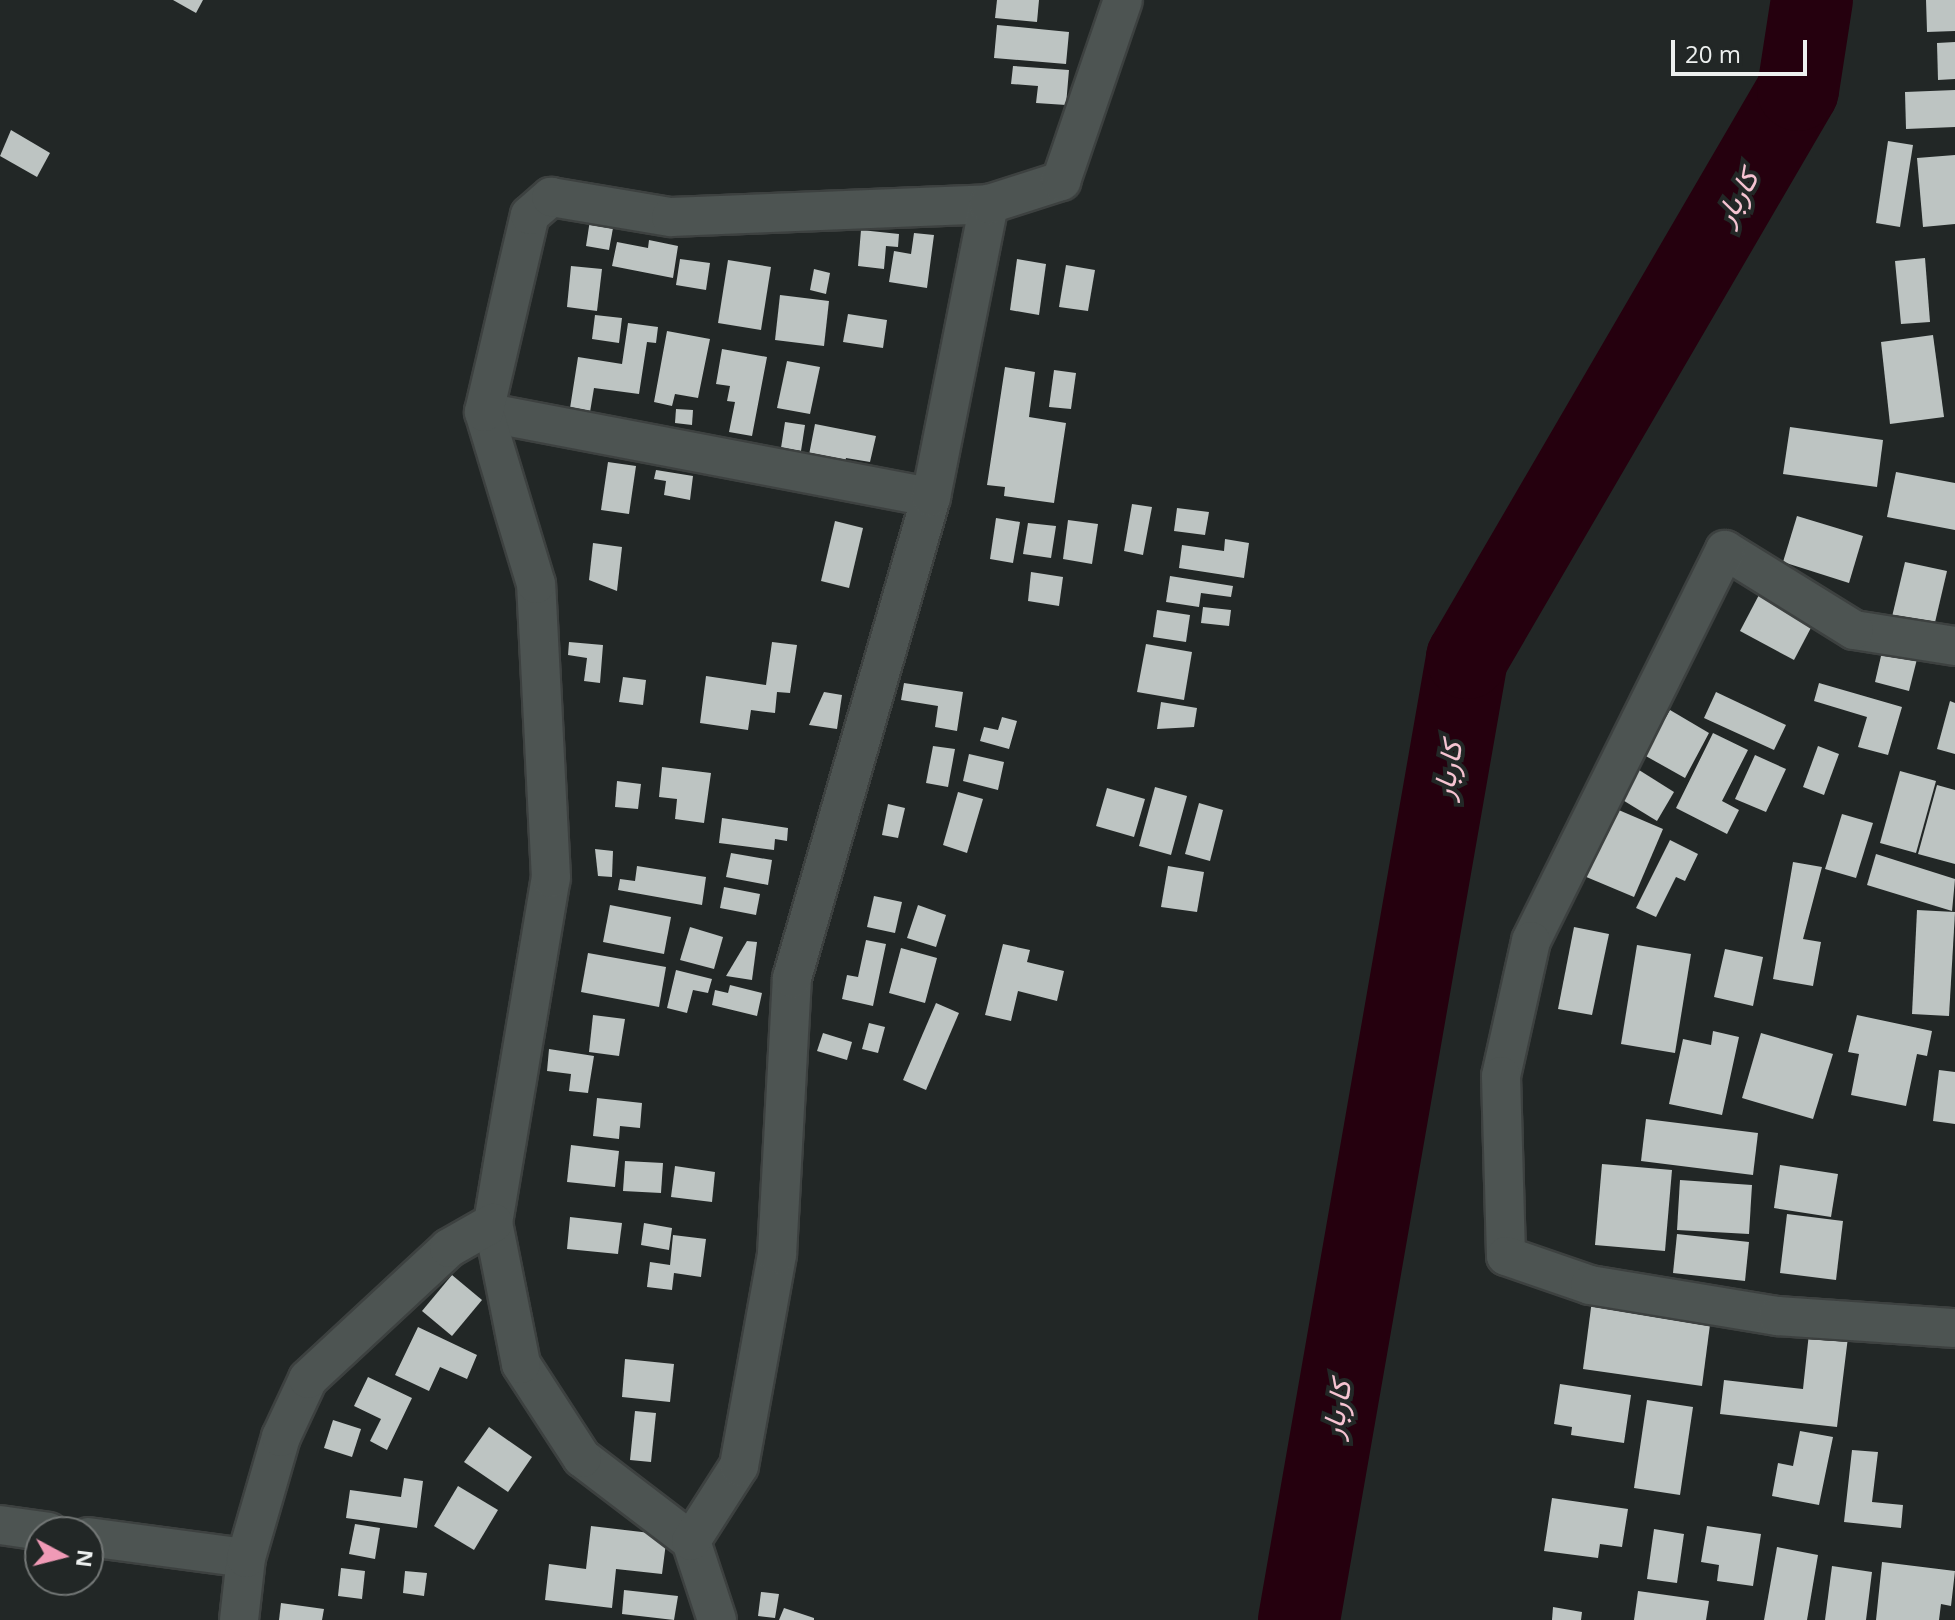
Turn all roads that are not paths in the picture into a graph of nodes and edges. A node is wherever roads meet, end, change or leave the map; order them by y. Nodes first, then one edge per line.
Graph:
1 (1123, 0) edge
2 (989, 204) junction
3 (484, 412) junction
4 (931, 497) junction
5 (1955, 646) edge
6 (493, 1223) junction
7 (1955, 1328) edge
8 (0, 1525) edge
9 (24, 1528) edge
10 (104, 1539) edge
11 (691, 1541) junction
12 (246, 1558) junction
13 (239, 1620) edge
14 (717, 1620) edge

1 - 2 street
2 - 3 street
2 - 4 street
3 - 4 street
3 - 6 street
4 - 11 street
5 - 7 street
6 - 11 street
6 - 12 street
8 - 9 street
10 - 12 street
11 - 14 street
12 - 13 street

